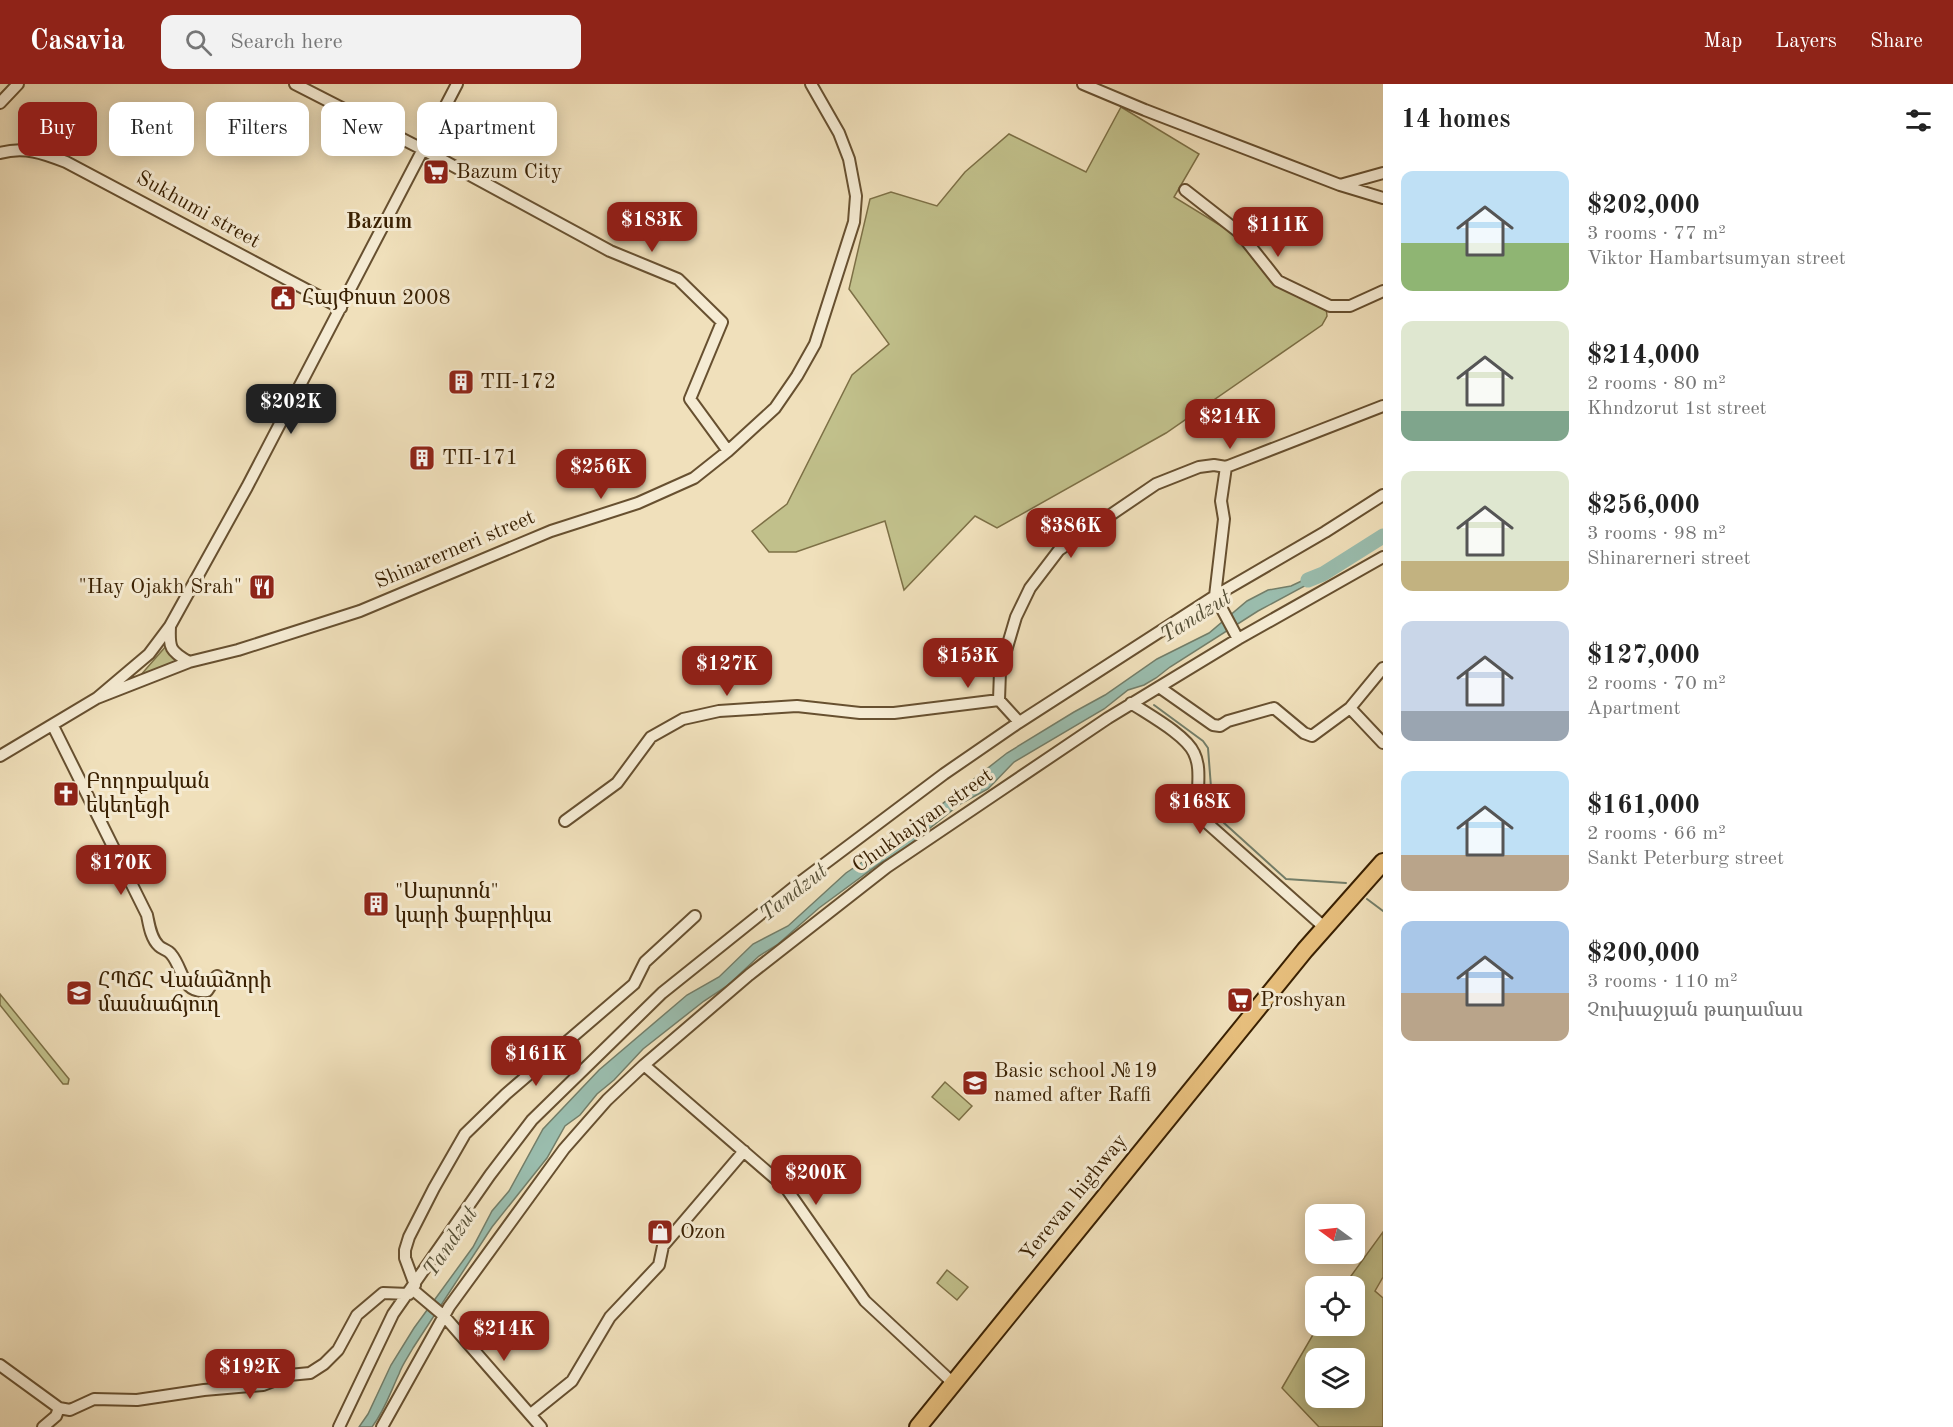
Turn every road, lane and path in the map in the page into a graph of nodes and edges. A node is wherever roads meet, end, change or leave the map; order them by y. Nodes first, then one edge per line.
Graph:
1 (18, 84) edge
2 (295, 84) edge
3 (457, 84) edge
4 (811, 84) edge
5 (1083, 84) edge
6 (1100, 87) edge
7 (448, 102) edge
8 (0, 103) edge
9 (417, 146) edge
10 (0, 153) edge
11 (421, 156) edge
12 (435, 156) edge
13 (1383, 173) edge
14 (1340, 185) junction
15 (1185, 190) dead end
16 (1383, 198) edge
17 (1383, 291) edge
18 (341, 308) junction
19 (1383, 406) edge
20 (728, 451) junction
21 (1226, 467) junction
22 (1383, 495) edge
23 (1383, 557) edge
24 (1215, 596) junction
25 (170, 626) junction
26 (1236, 636) junction
27 (189, 662) junction
28 (1383, 668) edge
29 (1159, 687) junction
30 (97, 698) junction
31 (999, 700) junction
32 (1131, 703) junction
33 (1350, 708) junction
34 (1019, 722) junction
35 (53, 726) junction
36 (1383, 743) edge
37 (0, 756) edge
38 (565, 821) dead end
39 (1383, 862) edge
40 (695, 916) dead end
41 (1324, 927) junction
42 (217, 976) dead end
43 (644, 1065) junction
44 (744, 1151) junction
45 (412, 1289) junction
46 (442, 1314) junction
47 (0, 1365) edge
48 (953, 1383) junction
49 (59, 1408) junction
50 (531, 1414) junction
51 (43, 1427) edge
52 (339, 1427) edge
53 (382, 1427) edge
54 (541, 1427) edge
55 (918, 1427) edge

1 - 8 street
2 - 9 street
3 - 7 street
4 - 20 street, Shinarerneri street
5 - 6 street
6 - 14 street
10 - 18 street, Sukhumi street
11 - 18 street
12 - 20 street
13 - 14 street
14 - 16 street
15 - 17 street
18 - 25 street
19 - 21 street
20 - 27 street, Shinarerneri street
21 - 24 street
21 - 31 street
22 - 24 street
23 - 26 street, Chukhajyan street
24 - 26 street
24 - 34 street
25 - 27 street
25 - 30 street
26 - 29 street, Chukhajyan street
27 - 30 street, Shinarerneri street
28 - 33 street
29 - 32 street, Chukhajyan street
29 - 33 street
30 - 35 street
31 - 34 street
31 - 38 street
32 - 41 street
32 - 43 street, Chukhajyan street
33 - 36 street
34 - 45 street
35 - 37 street
35 - 42 street
39 - 41 highway, Yerevan highway
40 - 45 street
41 - 48 highway, Yerevan highway
43 - 44 street
43 - 46 street, Chukhajyan street
44 - 48 street
44 - 50 street
45 - 46 street
45 - 49 street
45 - 52 street
46 - 50 street
46 - 53 street, Chukhajyan street
47 - 49 street
48 - 55 highway, Yerevan highway
49 - 51 street
50 - 54 street

